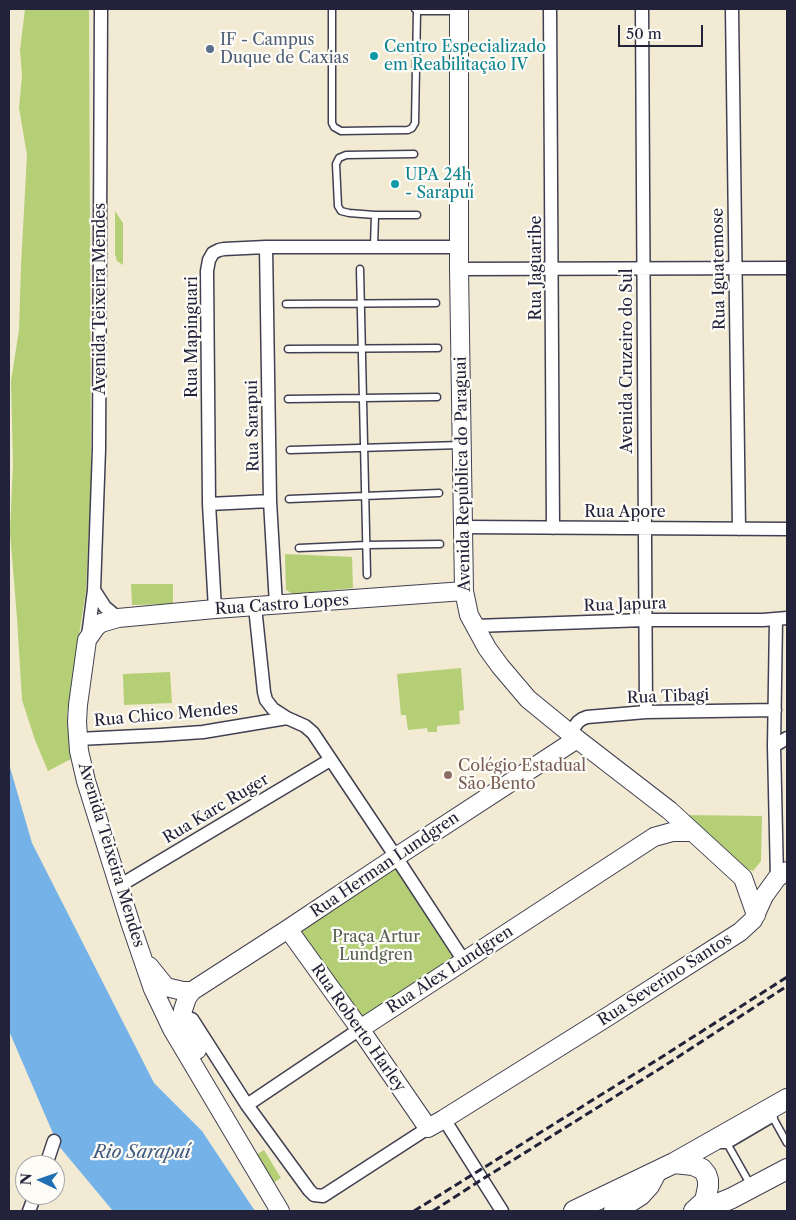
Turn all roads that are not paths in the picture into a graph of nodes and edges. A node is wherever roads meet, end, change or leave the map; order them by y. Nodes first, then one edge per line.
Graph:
1 (101, 9) edge
2 (332, 9) edge
3 (550, 9) edge
4 (642, 9) edge
5 (732, 9) edge
6 (416, 10) edge
7 (459, 10) edge
8 (414, 154) dead end
9 (375, 215) junction
10 (417, 215) dead end
11 (266, 247) junction
12 (374, 247) junction
13 (459, 247) junction
14 (643, 268) junction
15 (735, 268) junction
16 (787, 268) edge
17 (360, 269) dead end
18 (459, 269) junction
19 (552, 269) junction
20 (361, 303) junction
21 (436, 303) dead end
22 (286, 304) dead end
23 (438, 348) dead end
24 (362, 349) junction
25 (288, 350) dead end
26 (437, 397) dead end
27 (363, 398) junction
28 (288, 399) dead end
29 (462, 445) junction
30 (364, 447) junction
31 (290, 450) dead end
32 (439, 493) dead end
33 (365, 496) junction
34 (289, 499) dead end
35 (270, 501) junction
36 (209, 504) junction
37 (463, 527) junction
38 (553, 528) junction
39 (645, 528) junction
40 (738, 529) junction
41 (787, 529) edge
42 (440, 544) dead end
43 (366, 545) junction
44 (299, 548) dead end
45 (367, 575) dead end
46 (94, 590) junction
47 (464, 591) junction
48 (276, 605) junction
49 (255, 607) junction
50 (215, 609) junction
51 (118, 618) junction
52 (782, 619) edge
53 (645, 620) junction
54 (474, 626) junction
55 (87, 640) junction
56 (775, 710) junction
57 (646, 712) junction
58 (287, 718) junction
59 (573, 736) junction
60 (787, 738) edge
61 (78, 739) junction
62 (774, 746) junction
63 (330, 760) junction
64 (665, 808) junction
65 (692, 832) junction
66 (654, 837) junction
67 (396, 857) junction
68 (782, 874) edge
69 (743, 878) junction
70 (119, 886) junction
71 (756, 915) junction
72 (288, 929) junction
73 (142, 958) junction
74 (464, 962) junction
75 (192, 991) junction
76 (192, 1019) dead end
77 (360, 1029) junction
78 (190, 1050) junction
79 (787, 1099) edge
80 (247, 1105) junction
81 (771, 1114) junction
82 (444, 1119) junction
83 (428, 1128) junction
84 (54, 1141) dead end
85 (787, 1143) edge
86 (728, 1145) junction
87 (704, 1146) junction
88 (49, 1155) edge
89 (666, 1167) junction
90 (787, 1169) edge
91 (752, 1188) junction
92 (280, 1211) edge
93 (292, 1211) edge
94 (502, 1211) edge
95 (574, 1211) edge
96 (613, 1211) edge
97 (694, 1211) edge
98 (702, 1211) edge

1 - 46 street, Avenida Teixeira Mendes
2 - 6 lane
3 - 19 street, Rua Jaguaribe
4 - 14 street, Avenida Cruzeiro do Sul
5 - 15 street, Rua Iguatemose
6 - 7 lane
7 - 13 main road, Avenida República do Paraguai
8 - 9 lane
9 - 10 lane
9 - 12 lane
11 - 12 street, Rua Mapinguari
11 - 35 street, Rua Sarapui
11 - 36 street, Rua Mapinguari
12 - 13 street, Rua Mapinguari
13 - 18 main road, Avenida República do Paraguai
14 - 15 street
14 - 19 street
14 - 39 street, Avenida Cruzeiro do Sul
15 - 16 street
15 - 40 street, Rua Iguatemose
17 - 20 lane
18 - 19 street
18 - 29 main road, Avenida República do Paraguai
19 - 38 street, Rua Jaguaribe
20 - 21 lane
20 - 22 lane
20 - 24 lane
23 - 24 lane
24 - 25 lane
24 - 27 lane
26 - 27 lane
27 - 28 lane
27 - 30 lane
29 - 30 lane
29 - 37 main road, Avenida República do Paraguai
30 - 31 lane
30 - 33 lane
32 - 33 lane
33 - 34 lane
33 - 43 lane
35 - 36 street
35 - 48 street, Rua Sarapui
36 - 50 street, Rua Mapinguari
37 - 38 street, Rua Apore
37 - 47 main road, Avenida República do Paraguai
38 - 39 street, Rua Apore
39 - 40 street, Rua Apore
39 - 53 street, Avenida Cruzeiro do Sul
40 - 41 street, Rua Apore
42 - 43 lane
43 - 44 lane
43 - 45 lane
46 - 51 street
46 - 55 street, Avenida Teixeira Mendes
47 - 48 main road, Rua Castro Lopes
47 - 54 main road, Avenida República do Paraguai
48 - 49 main road, Rua Castro Lopes
49 - 50 main road, Rua Castro Lopes
49 - 58 street
50 - 51 main road, Rua Castro Lopes
51 - 55 main road, Rua Castro Lopes
52 - 53 street, Rua Japura
52 - 56 street
53 - 54 street, Rua Japura
53 - 57 street, Avenida Cruzeiro do Sul
54 - 59 main road, Avenida República do Paraguai
55 - 61 main road, Avenida Teixeira Mendes
56 - 57 street, Rua Tibagi
56 - 62 street
57 - 59 street, Rua Tibagi
58 - 61 street, Rua Chico Mendes
58 - 63 street
59 - 64 main road, Avenida República do Paraguai
59 - 67 main road, Rua Herman Lundgren
60 - 62 street
61 - 70 main road, Avenida Teixeira Mendes
62 - 68 street
63 - 67 street
63 - 70 street, Rua Karc Ruger
64 - 65 main road, Avenida República do Paraguai
64 - 66 main road
65 - 66 main road, Rua Alex Lundgren
65 - 69 main road, Avenida República do Paraguai
66 - 74 main road, Rua Alex Lundgren
67 - 72 main road, Rua Herman Lundgren
67 - 74 street
68 - 69 main road
68 - 71 main road, Rua Severino Santos
69 - 71 main road, Avenida República do Paraguai
70 - 73 main road, Avenida Teixeira Mendes
71 - 82 main road, Rua Severino Santos
72 - 75 main road, Rua Herman Lundgren
72 - 77 main road, Rua Roberto Harley
73 - 75 main road
73 - 78 main road, Avenida Teixeira Mendes
74 - 77 main road, Rua Alex Lundgren
75 - 78 main road
76 - 80 street
77 - 80 street, Rua Alex Lundgren
77 - 83 main road, Rua Roberto Harley
78 - 92 main road
78 - 93 main road
79 - 81 main road
80 - 83 street, Rua Severino Santos
81 - 85 lane
81 - 86 lane
81 - 87 main road
82 - 83 main road, Rua Severino Santos
82 - 94 street
84 - 88 street
86 - 87 lane
86 - 91 lane
87 - 89 main road
89 - 95 main road
89 - 96 main road
89 - 97 main road
90 - 91 main road
91 - 98 main road

